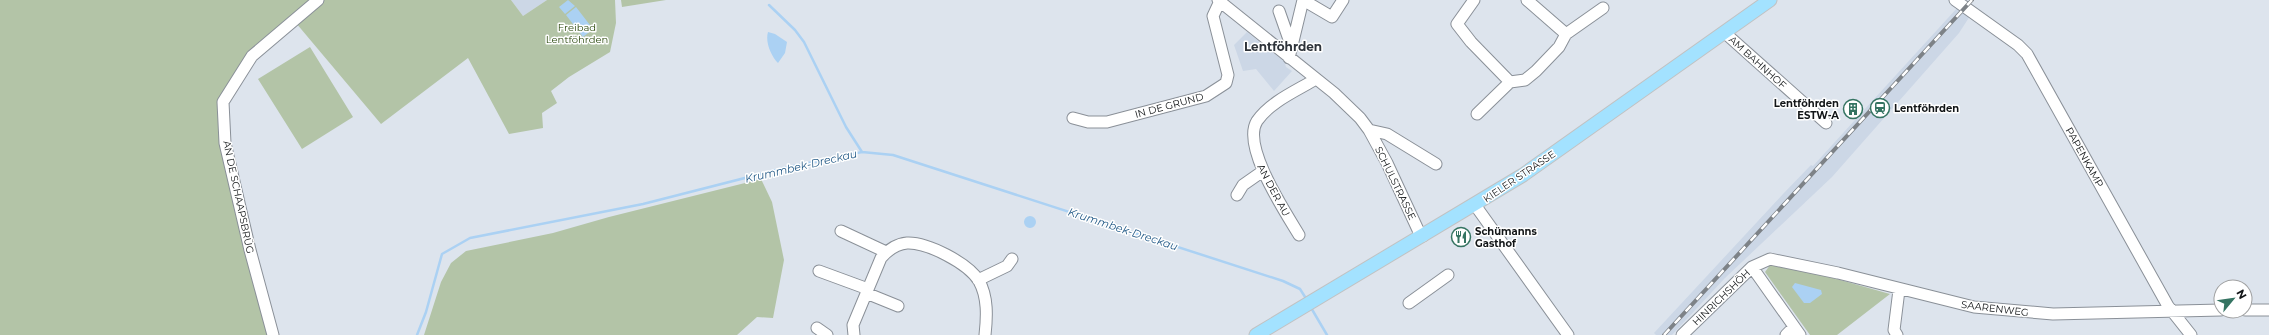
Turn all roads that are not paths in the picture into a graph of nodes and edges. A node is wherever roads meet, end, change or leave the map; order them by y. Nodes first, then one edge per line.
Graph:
1 (318, 0) edge
2 (1303, 0) edge
3 (1343, 0) edge
4 (1474, 0) edge
5 (1527, 0) edge
6 (1770, 0) edge
7 (1955, 0) edge
8 (1219, 1) edge
9 (1603, 8) dead end
10 (1280, 11) dead end
11 (1725, 33) junction
12 (1566, 34) junction
13 (1290, 53) junction
14 (1316, 79) junction
15 (1510, 82) junction
16 (1477, 114) dead end
17 (1073, 118) dead end
18 (1826, 123) dead end
19 (1369, 130) junction
20 (1436, 164) dead end
21 (1263, 171) junction
22 (1237, 195) dead end
23 (1475, 205) junction
24 (841, 231) dead end
25 (1298, 236) dead end
26 (1423, 236) junction
27 (886, 252) junction
28 (1012, 259) dead end
29 (1752, 266) junction
30 (819, 271) dead end
31 (1448, 276) dead end
32 (978, 280) junction
33 (1899, 290) junction
34 (867, 291) junction
35 (1409, 303) dead end
36 (898, 306) dead end
37 (2171, 310) junction
38 (2213, 310) edge
39 (2253, 310) edge
40 (2269, 310) edge
41 (1793, 332) edge
42 (273, 335) edge
43 (854, 335) edge
44 (985, 335) edge
45 (1256, 335) edge
46 (1568, 335) edge
47 (1682, 335) edge
48 (1897, 335) edge
49 (2191, 335) edge

1 - 42 street, AN DE SCHAAPSBRÜG
2 - 3 street
2 - 13 street
4 - 15 street
5 - 12 street
6 - 11 main road, KIELER STRASSE
7 - 37 street, PAPENKAMP
8 - 13 street, SCHULSTRASSE
8 - 17 street, IN DE GRUND
9 - 12 street
10 - 13 street
11 - 18 street, AM BAHNHOF
11 - 23 main road, KIELER STRASSE
12 - 15 street
13 - 14 street, SCHULSTRASSE
14 - 19 street, SCHULSTRASSE
14 - 21 street, AN DER AU
15 - 16 street
19 - 20 street, SCHULSTRASSE
19 - 26 street, SCHULSTRASSE
21 - 22 street
21 - 25 street, AN DER AU
23 - 26 main road, KIELER STRASSE
23 - 46 street
24 - 27 street
26 - 45 main road, KIELER STRASSE
27 - 32 street
27 - 34 street
28 - 32 street
29 - 33 street, SAARENWEG
29 - 41 street, HINRICHSHÖH
29 - 47 street, HINRICHSHÖH
30 - 34 street
31 - 35 street
32 - 44 street
33 - 37 street, SAARENWEG
33 - 48 street
34 - 36 street
34 - 43 street
37 - 38 street, SAARENWEG
37 - 49 street, PAPENKAMP
39 - 40 street

